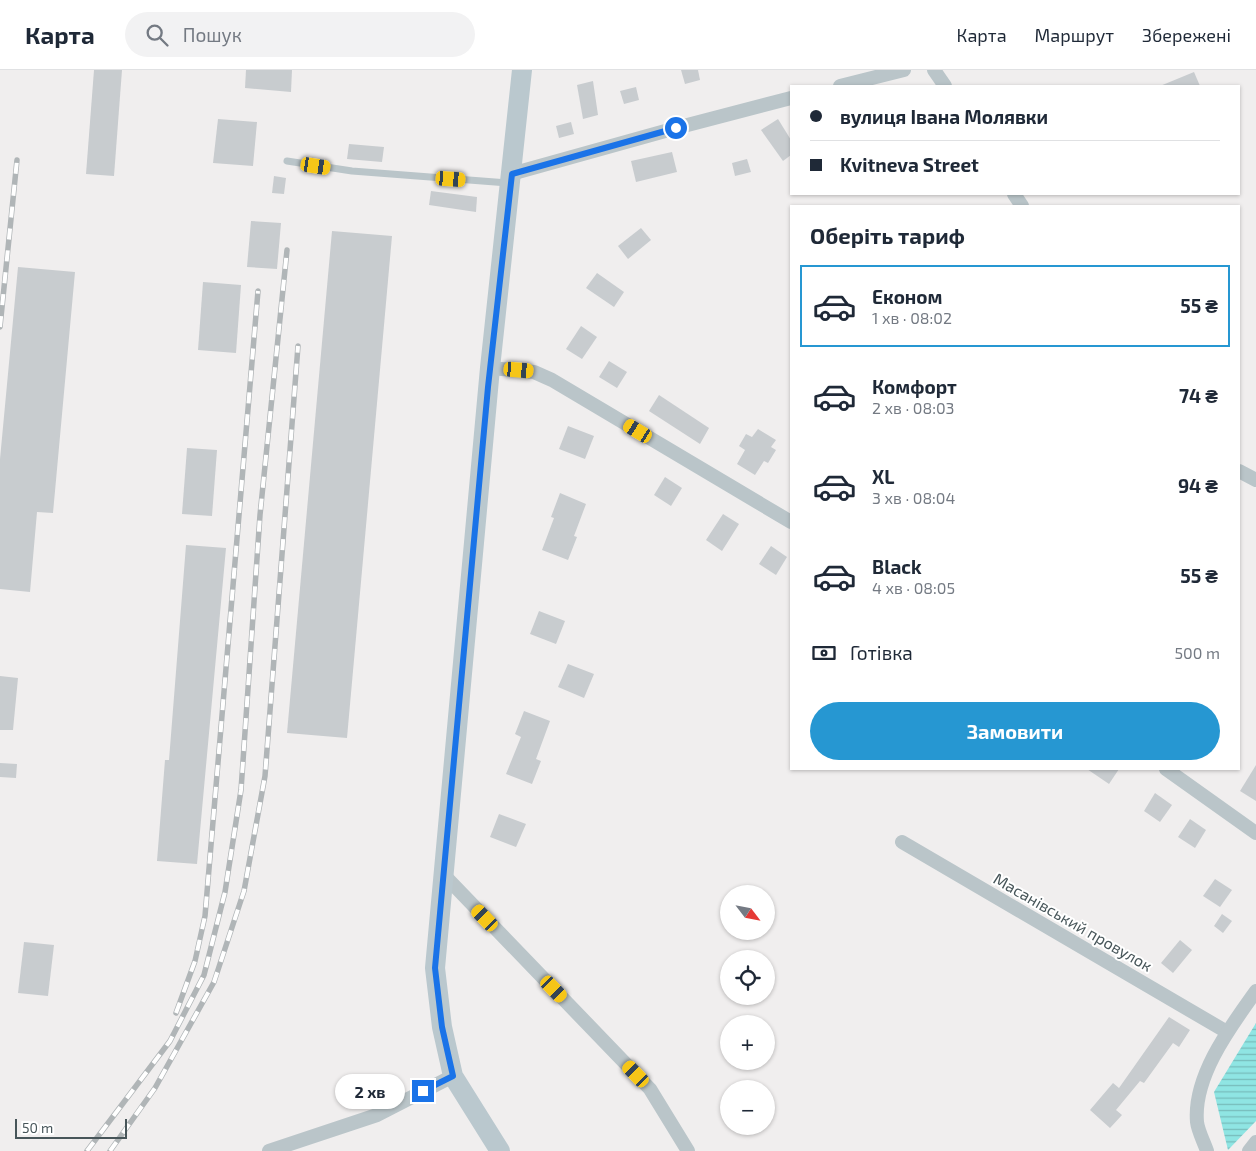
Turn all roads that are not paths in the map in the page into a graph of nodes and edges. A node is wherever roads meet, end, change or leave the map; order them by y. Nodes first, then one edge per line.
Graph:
1 (522, 70) edge
2 (904, 70) edge
3 (934, 70) edge
4 (844, 85) edge
5 (944, 85) edge
6 (790, 98) edge
7 (287, 161) dead end
8 (511, 178) junction
9 (490, 368) junction
10 (1240, 472) edge
11 (1256, 480) edge
12 (790, 521) edge
13 (1167, 770) edge
14 (1256, 833) edge
15 (902, 842) dead end
16 (444, 875) junction
17 (1256, 991) edge
18 (1227, 1032) junction
19 (453, 1076) junction
20 (1256, 1142) edge
21 (268, 1151) edge
22 (500, 1151) edge
23 (688, 1151) edge
24 (1207, 1151) edge
25 (1249, 1151) edge

1 - 8 street
2 - 4 street
3 - 5 street
6 - 8 street
7 - 8 lane
8 - 9 street
9 - 12 street
9 - 16 street
10 - 11 street
13 - 14 street
15 - 18 street, Масанівський провулок
16 - 19 street
16 - 23 street
17 - 18 street
18 - 24 street
19 - 21 street
19 - 22 street
20 - 25 street

